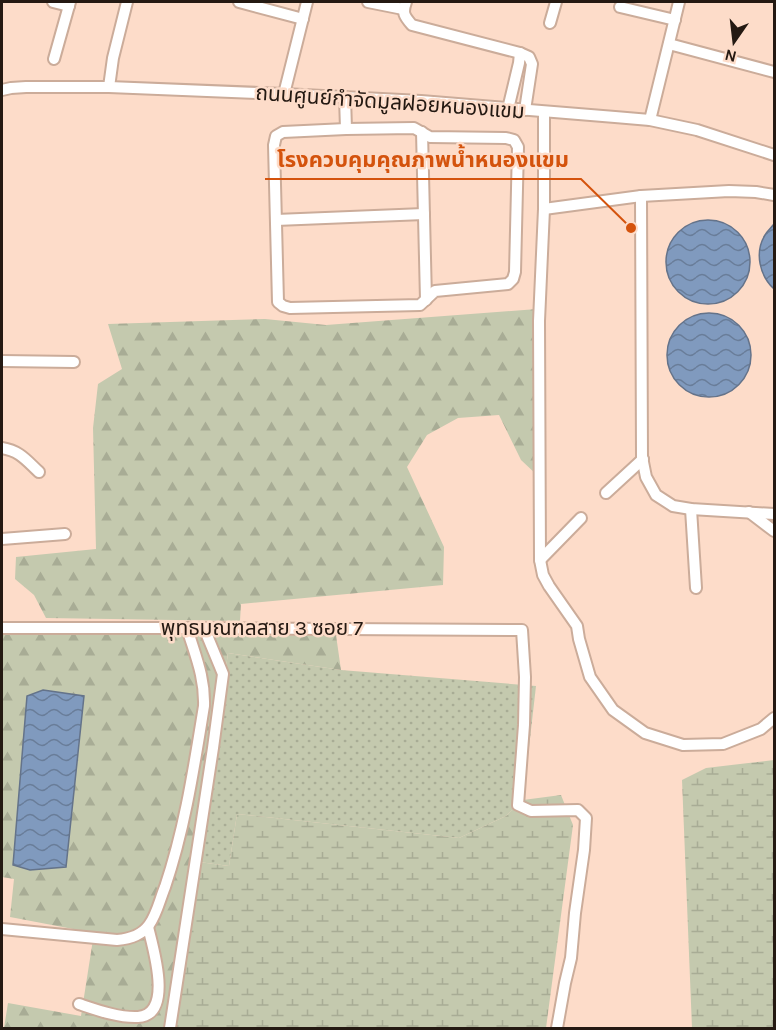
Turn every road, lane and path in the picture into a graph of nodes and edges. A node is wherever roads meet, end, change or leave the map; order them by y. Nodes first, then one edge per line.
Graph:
1 (53, 2) edge
2 (127, 2) edge
3 (239, 2) edge
4 (287, 2) edge
5 (307, 2) edge
6 (368, 2) edge
7 (556, 2) edge
8 (679, 2) edge
9 (69, 4) edge
10 (405, 5) edge
11 (620, 7) dead end
12 (284, 14) junction
13 (303, 19) junction
14 (675, 20) junction
15 (550, 23) dead end
16 (669, 44) junction
17 (520, 53) junction
18 (54, 59) dead end
19 (774, 72) edge
20 (110, 87) junction
21 (2, 90) edge
22 (284, 94) junction
23 (345, 97) junction
24 (508, 109) junction
25 (525, 110) junction
26 (544, 112) junction
27 (650, 120) junction
28 (346, 129) junction
29 (422, 132) junction
30 (774, 155) edge
31 (774, 195) edge
32 (641, 196) junction
33 (544, 209) junction
34 (424, 214) junction
35 (276, 220) junction
36 (426, 300) junction
37 (2, 361) edge
38 (74, 362) dead end
39 (2, 448) edge
40 (643, 459) junction
41 (39, 472) dead end
42 (606, 494) dead end
43 (691, 509) junction
44 (749, 512) junction
45 (774, 514) edge
46 (581, 518) dead end
47 (774, 531) edge
48 (65, 534) dead end
49 (2, 539) edge
50 (540, 560) junction
51 (696, 588) dead end
52 (2, 628) edge
53 (187, 628) junction
54 (204, 628) junction
55 (774, 718) edge
56 (148, 927) junction
57 (2, 929) edge
58 (79, 1004) dead end
59 (170, 1029) edge
60 (557, 1029) edge

1 - 9 street
2 - 20 street
3 - 12 street
4 - 12 street
5 - 13 street
6 - 10 street
7 - 15 street
8 - 14 street
9 - 18 street
10 - 17 street
11 - 14 street
12 - 13 street
13 - 22 street
14 - 16 street
16 - 19 street
16 - 27 street
17 - 24 street
17 - 25 street
20 - 21 street, ถนนศูนย์กำจัดมูลฝอยหนองแขม
20 - 22 street, ถนนศูนย์กำจัดมูลฝอยหนองแขม
22 - 23 street, ถนนศูนย์กำจัดมูลฝอยหนองแขม
23 - 24 street, ถนนศูนย์กำจัดมูลฝอยหนองแขม
23 - 28 street
24 - 25 street, ถนนศูนย์กำจัดมูลฝอยหนองแขม
25 - 26 street, ถนนศูนย์กำจัดมูลฝอยหนองแขม
26 - 27 street, ถนนศูนย์กำจัดมูลฝอยหนองแขม
26 - 33 street
27 - 30 street, ถนนศูนย์กำจัดมูลฝอยหนองแขม
28 - 29 street
28 - 35 street
29 - 34 street
29 - 36 street
31 - 32 street
32 - 33 street
32 - 40 street
33 - 50 street
34 - 35 street
34 - 36 street
35 - 36 street
37 - 38 street
39 - 41 street
40 - 42 street
40 - 43 street
43 - 44 street
43 - 51 street
44 - 45 street
44 - 47 street
46 - 50 street
48 - 49 street
50 - 55 street
52 - 53 street, พุทธมณฑลสาย 3 ซอย 7
53 - 54 street, พุทธมณฑลสาย 3 ซอย 7
53 - 56 street
54 - 59 street
54 - 60 street, พุทธมณฑลสาย 3 ซอย 7
56 - 57 street
56 - 58 street

